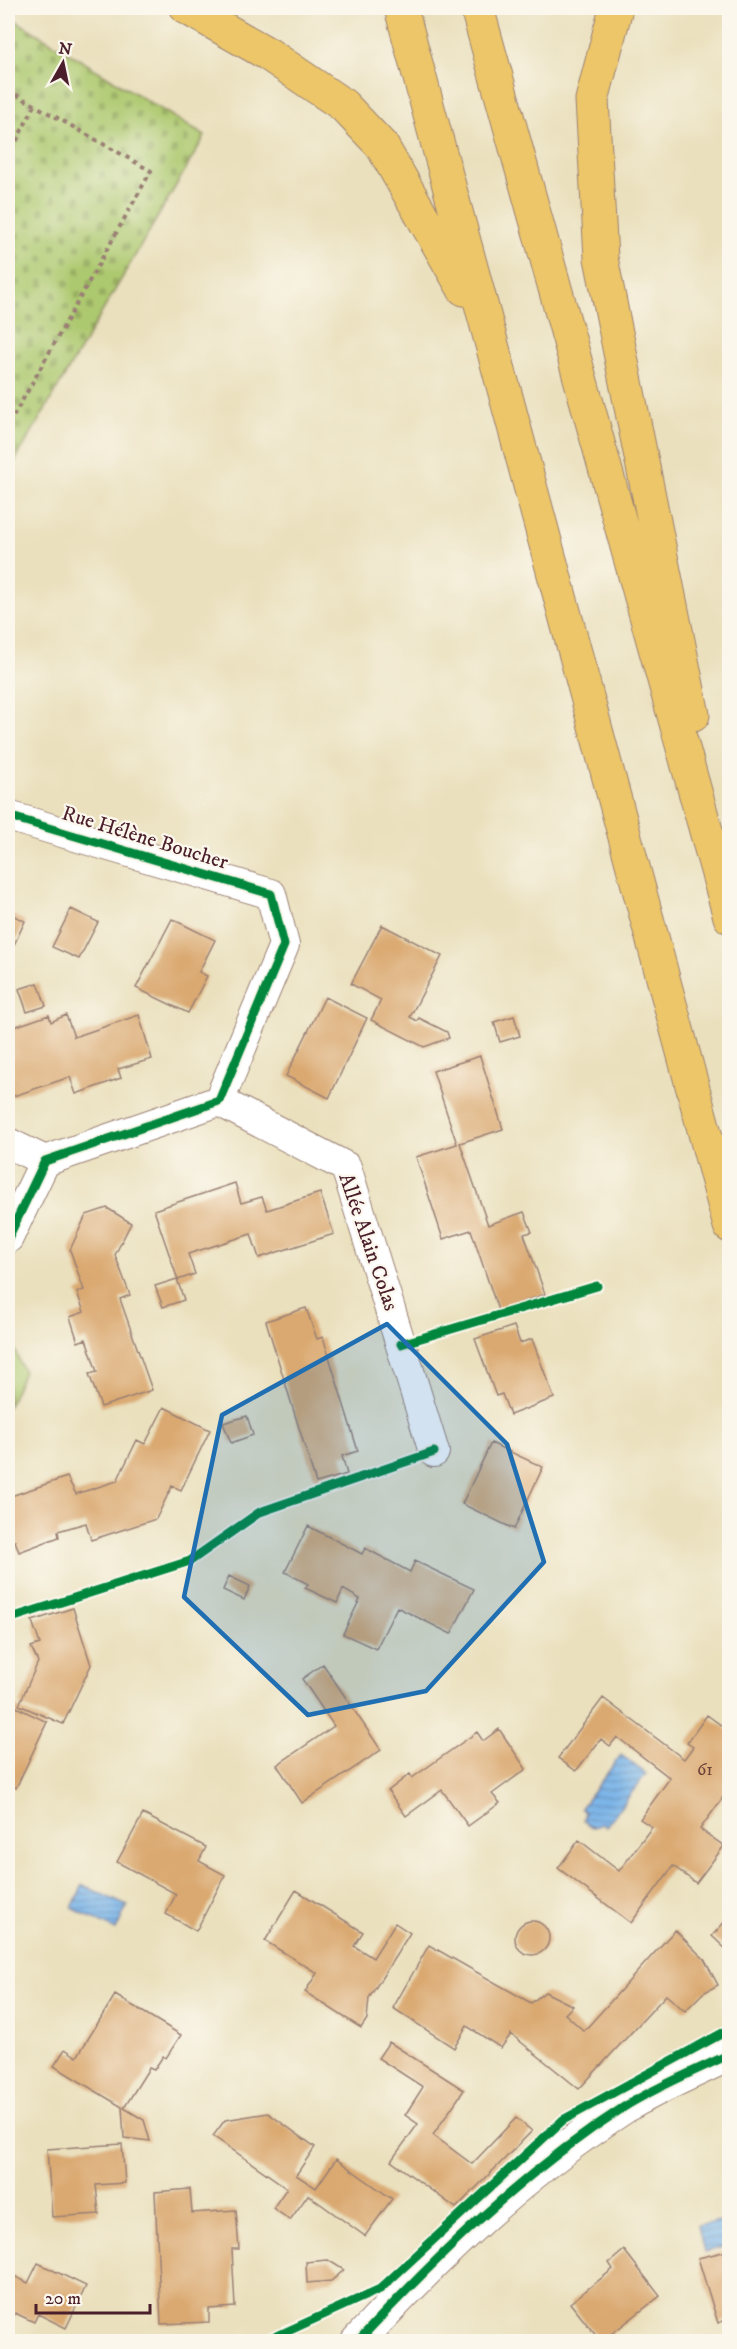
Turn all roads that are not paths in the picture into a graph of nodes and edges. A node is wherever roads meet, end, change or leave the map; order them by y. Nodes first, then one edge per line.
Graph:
1 (187, 8) edge
2 (400, 8) edge
3 (477, 8) edge
4 (616, 8) edge
5 (488, 333) junction
6 (8, 816) edge
7 (717, 877) junction
8 (729, 917) edge
9 (219, 1101) junction
10 (8, 1143) edge
11 (45, 1161) junction
12 (729, 1226) edge
13 (8, 1238) edge
14 (434, 1452) road end
15 (729, 2054) edge
16 (357, 2342) edge

1 - 5 highway
2 - 5 highway
3 - 7 highway
4 - 7 highway
5 - 12 highway
6 - 9 street, Rue Hélène Boucher
7 - 8 highway
9 - 11 street
9 - 14 street, Allée Alain Colas
10 - 11 street
11 - 13 street
15 - 16 street

